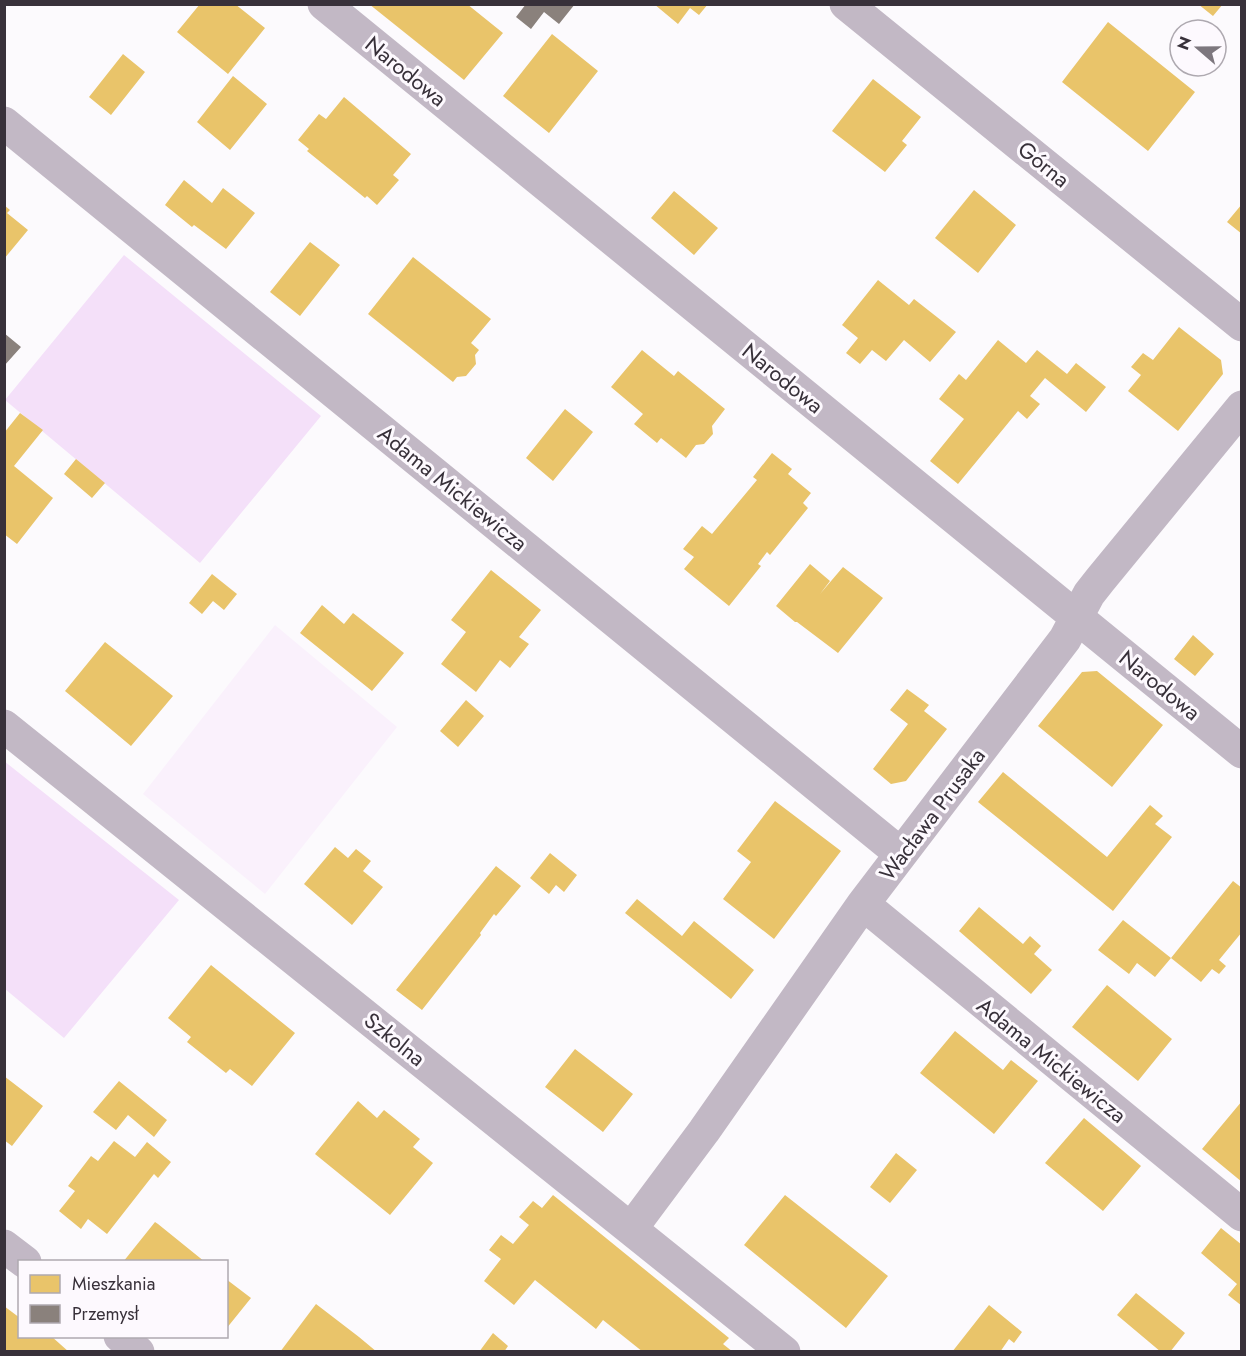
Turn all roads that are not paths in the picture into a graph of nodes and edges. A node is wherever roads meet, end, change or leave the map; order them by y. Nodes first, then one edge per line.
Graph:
1 (324, 4) edge
2 (846, 4) edge
3 (4, 123) edge
4 (1242, 324) edge
5 (1242, 407) edge
6 (1077, 617) junction
7 (4, 726) edge
8 (1242, 752) edge
9 (901, 854) junction
10 (863, 904) junction
11 (1242, 1215) edge
12 (632, 1229) junction
13 (4, 1246) edge
14 (22, 1260) edge
15 (122, 1338) edge
16 (138, 1352) edge
17 (784, 1352) edge

1 - 6 street, Narodowa
2 - 4 street, Górna
3 - 9 street, Adama Mickiewicza
5 - 6 street, Wacława Prusaka
6 - 8 street, Narodowa
6 - 9 street, Wacława Prusaka
7 - 12 street, Szkolna
9 - 10 street, Wacława Prusaka
10 - 11 street, Adama Mickiewicza
10 - 12 street, Wacława Prusaka
12 - 17 street, Szkolna
13 - 14 street
15 - 16 street

